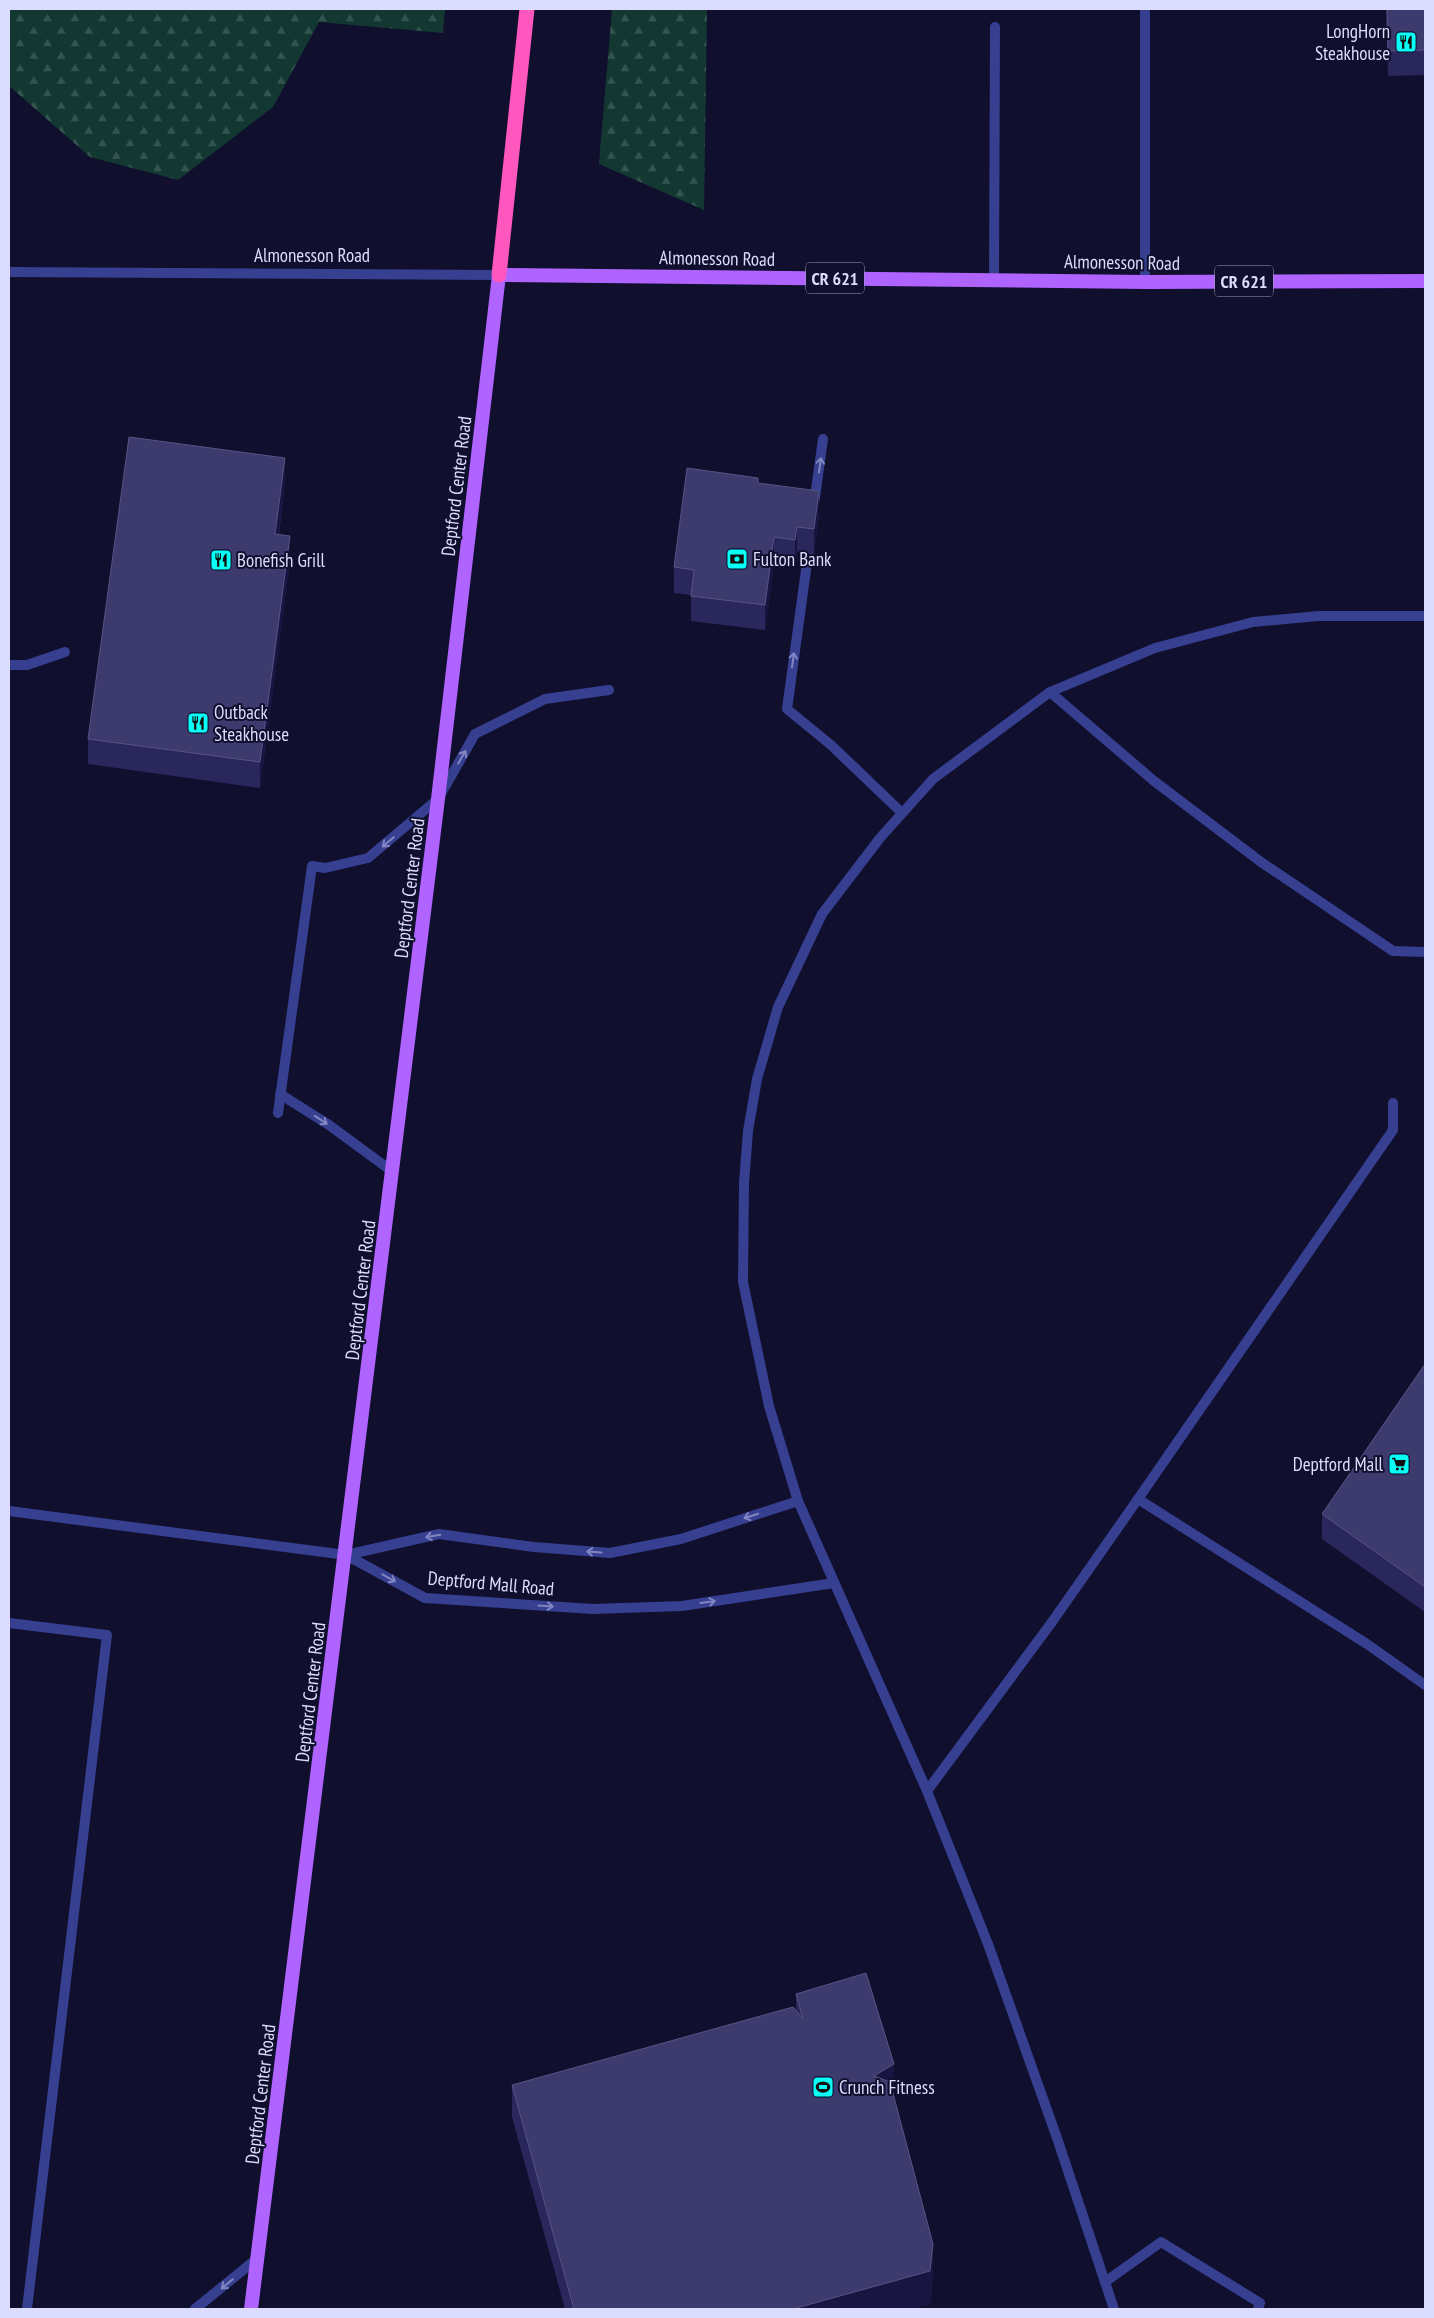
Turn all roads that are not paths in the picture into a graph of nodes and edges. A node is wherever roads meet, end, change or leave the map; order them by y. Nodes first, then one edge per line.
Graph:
1 (527, 9) edge
2 (1145, 9) edge
3 (995, 27) dead end
4 (9, 272) edge
5 (499, 275) junction
6 (994, 280) junction
7 (1425, 281) edge
8 (1145, 282) junction
9 (823, 439) dead end
10 (1425, 616) edge
11 (65, 652) dead end
12 (9, 665) edge
13 (609, 690) dead end
14 (1050, 692) junction
15 (438, 799) junction
16 (901, 812) junction
17 (1425, 952) edge
18 (280, 1094) junction
19 (1393, 1103) dead end
20 (278, 1114) dead end
21 (393, 1172) junction
22 (1138, 1499) junction
23 (798, 1501) junction
24 (9, 1511) edge
25 (346, 1555) junction
26 (834, 1583) junction
27 (9, 1623) edge
28 (1425, 1685) edge
29 (927, 1791) junction
30 (259, 2257) junction
31 (1105, 2282) junction
32 (27, 2309) edge
33 (195, 2309) edge
34 (251, 2309) edge
35 (1114, 2309) edge
36 (1258, 2309) edge

1 - 5 highway
2 - 8 street
3 - 6 street
4 - 5 street, Almonesson Road / CR 621
5 - 6 main road, Almonesson Road / CR 621
5 - 15 main road, Deptford Center Road
6 - 8 main road, Almonesson Road / CR 621
7 - 8 main road, Almonesson Road / CR 621
16 -> 9 street
10 - 14 street
11 - 12 street
15 -> 13 street
14 - 16 street
14 - 17 street
15 -> 18 street
15 - 21 main road, Deptford Center Road
16 - 23 street
18 - 20 street
18 -> 21 street
19 - 22 street
21 - 25 main road, Deptford Center Road
22 - 28 street
22 - 29 street
23 -> 25 street, Deptford Mall Road
23 - 26 street
24 - 25 street
25 -> 26 street, Deptford Mall Road
25 - 30 main road, Deptford Center Road
26 - 29 street
27 - 32 street
29 - 31 street
30 -> 33 street
30 - 34 main road, Deptford Center Road
31 - 35 street
31 - 36 street

